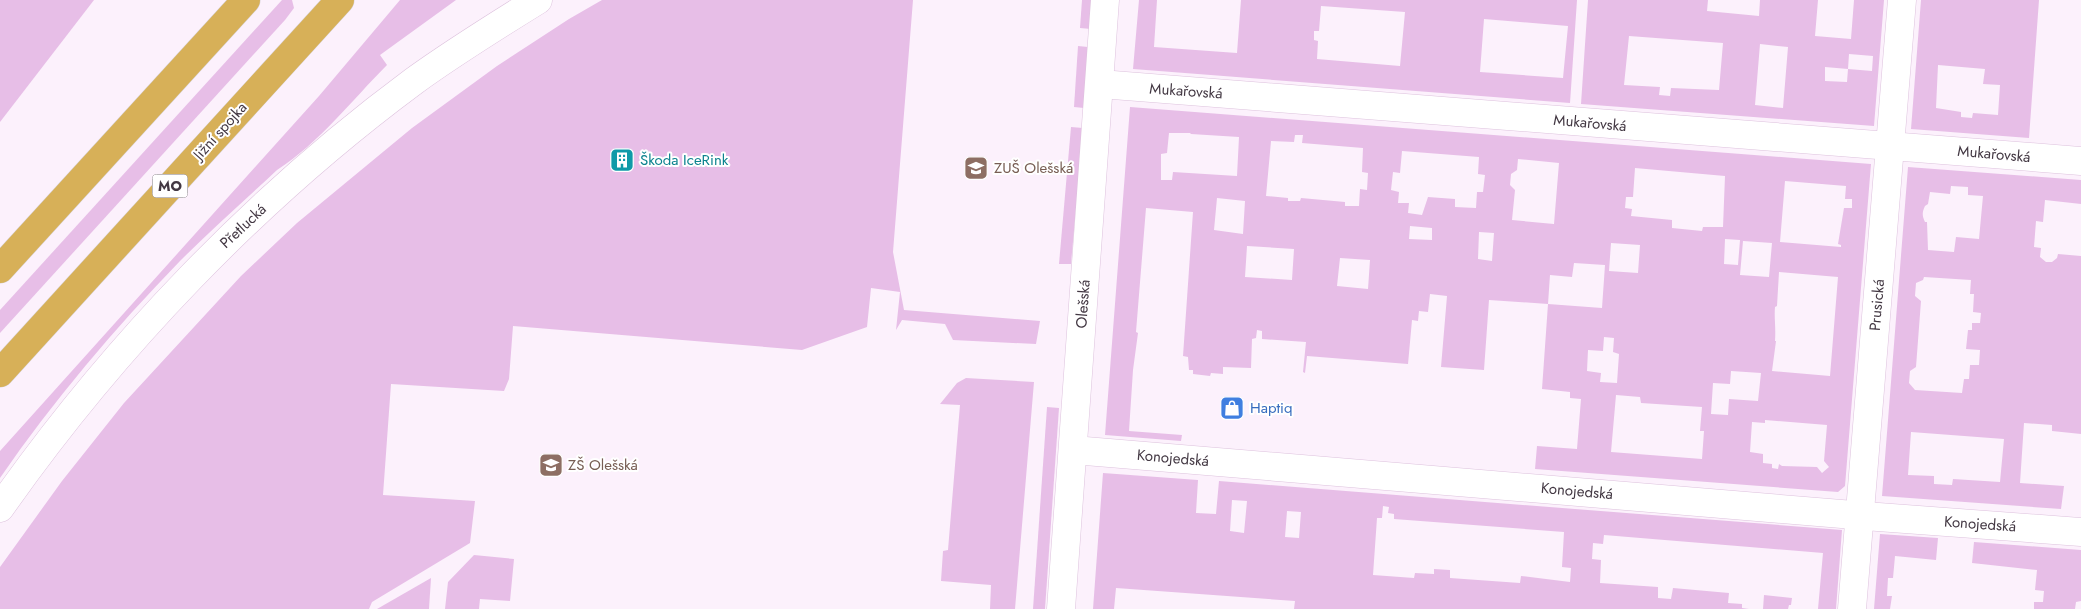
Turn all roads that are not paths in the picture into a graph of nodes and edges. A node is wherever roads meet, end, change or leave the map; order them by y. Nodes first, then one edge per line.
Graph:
1 (246, 0) edge
2 (340, 0) edge
3 (538, 0) edge
4 (1106, 0) edge
5 (1902, 0) edge
6 (1100, 84) junction
7 (1890, 146) junction
8 (2081, 161) edge
9 (0, 269) edge
10 (0, 373) edge
11 (1072, 450) junction
12 (0, 508) edge
13 (1859, 514) junction
14 (2081, 532) edge
15 (1061, 609) edge
16 (1852, 609) edge

1 - 9 highway
2 - 10 highway, Jižní spojka / MO
3 - 12 street, Přetlucká
4 - 6 street, Olešská
5 - 7 street, Prusická
6 - 7 street, Mukařovská
6 - 11 street, Olešská
7 - 8 street, Mukařovská
7 - 13 street, Prusická
11 - 13 street, Konojedská
11 - 15 street, Olešská
13 - 14 street, Konojedská
13 - 16 street, Prusická

